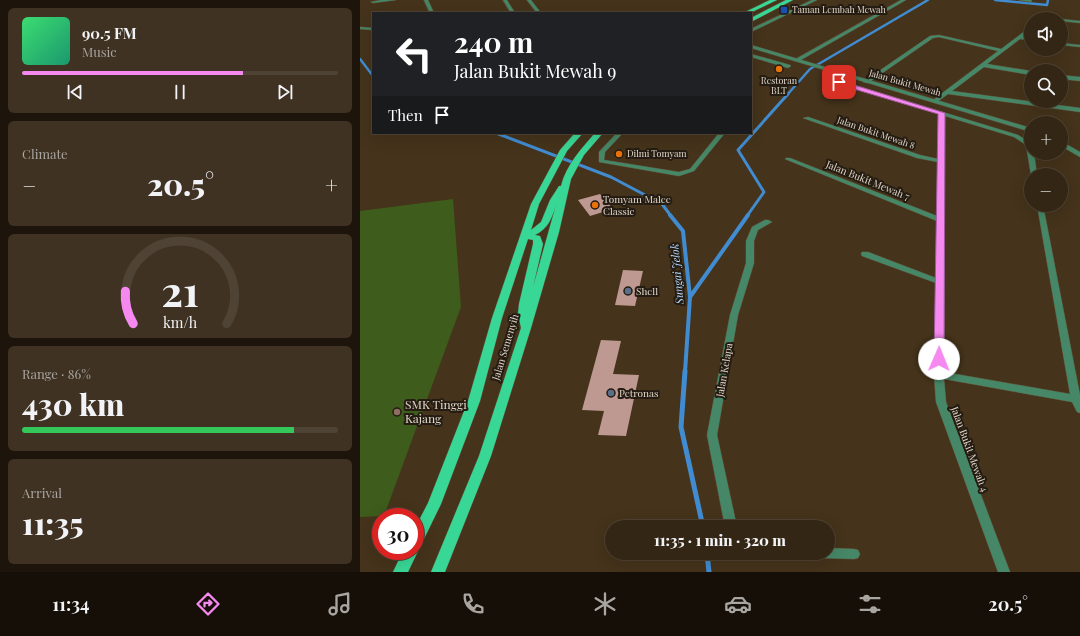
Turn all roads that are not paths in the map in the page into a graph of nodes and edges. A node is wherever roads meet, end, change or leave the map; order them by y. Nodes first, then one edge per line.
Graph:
1 (394, 0) edge
2 (426, 0) edge
3 (505, 0) edge
4 (529, 0) edge
5 (774, 0) edge
6 (790, 0) edge
7 (815, 0) edge
8 (904, 0) edge
9 (1022, 0) edge
10 (1030, 1) edge
11 (373, 2) dead end
12 (432, 12) edge
13 (512, 12) edge
14 (538, 12) edge
15 (748, 12) edge
16 (752, 19) edge
17 (1068, 21) edge
18 (1080, 22) edge
19 (360, 28) edge
20 (372, 29) edge
21 (752, 31) edge
22 (1024, 35) edge
23 (1020, 38) junction
24 (1024, 39) edge
25 (1068, 45) edge
26 (752, 46) edge
27 (1080, 46) edge
28 (1002, 50) junction
29 (752, 55) edge
30 (797, 60) junction
31 (983, 65) junction
32 (788, 66) dead end
33 (1024, 72) edge
34 (1068, 78) edge
35 (1080, 79) edge
36 (839, 82) dead end
37 (866, 82) junction
38 (902, 92) junction
39 (947, 92) junction
40 (894, 98) junction
41 (935, 101) junction
42 (1080, 110) edge
43 (942, 113) junction
44 (806, 118) dead end
45 (1024, 128) edge
46 (578, 134) edge
47 (619, 134) edge
48 (721, 134) edge
49 (593, 137) edge
50 (1068, 147) edge
51 (1080, 155) edge
52 (788, 159) dead end
53 (941, 161) junction
54 (1033, 168) edge
55 (567, 180) junction
56 (1041, 212) edge
57 (940, 220) junction
58 (768, 222) dead end
59 (524, 235) junction
60 (866, 254) dead end
61 (940, 282) junction
62 (526, 328) junction
63 (939, 375) junction
64 (1076, 399) junction
65 (1080, 409) edge
66 (730, 520) edge
67 (424, 524) edge
68 (835, 553) edge
69 (854, 554) dead end
70 (406, 560) edge
71 (400, 572) edge
72 (438, 572) edge
73 (1004, 572) edge

1 - 11 street
2 - 12 street
3 - 13 street
4 - 14 street
5 - 15 main road
6 - 16 main road
7 - 21 street
8 - 30 street
9 - 10 street
17 - 18 street
19 - 20 street
22 - 23 street
23 - 24 street
23 - 28 street
25 - 27 street
26 - 30 street, Jalan Bukit Mewah
28 - 31 street
28 - 37 street
29 - 32 street
30 - 37 street, Jalan Bukit Mewah
31 - 33 street
31 - 39 street
34 - 35 street
36 - 40 street
37 - 38 street, Jalan Bukit Mewah
38 - 40 street
38 - 41 street, Jalan Bukit Mewah
39 - 41 street
39 - 42 street
40 - 43 street
41 - 45 street, Jalan Bukit Mewah
43 - 53 street, Jalan Bukit Mewah 4
43 - 54 street
44 - 53 street, Jalan Bukit Mewah 8
46 - 59 main road, Jalan Semenyih
47 - 48 street
49 - 55 main road, Jalan Semenyih
50 - 51 street
52 - 57 street, Jalan Bukit Mewah 7
53 - 57 street, Jalan Bukit Mewah 4
55 - 59 main road
55 - 62 main road, Jalan Semenyih
56 - 64 street
57 - 61 street, Jalan Bukit Mewah 4
58 - 66 street, Jalan Kelapa
59 - 62 main road
59 - 67 main road, Jalan Semenyih
60 - 61 street
61 - 63 street, Jalan Bukit Mewah 4
62 - 72 main road, Jalan Semenyih
63 - 64 street
63 - 73 street, Jalan Bukit Mewah 4
64 - 65 street
68 - 69 street
70 - 71 main road

